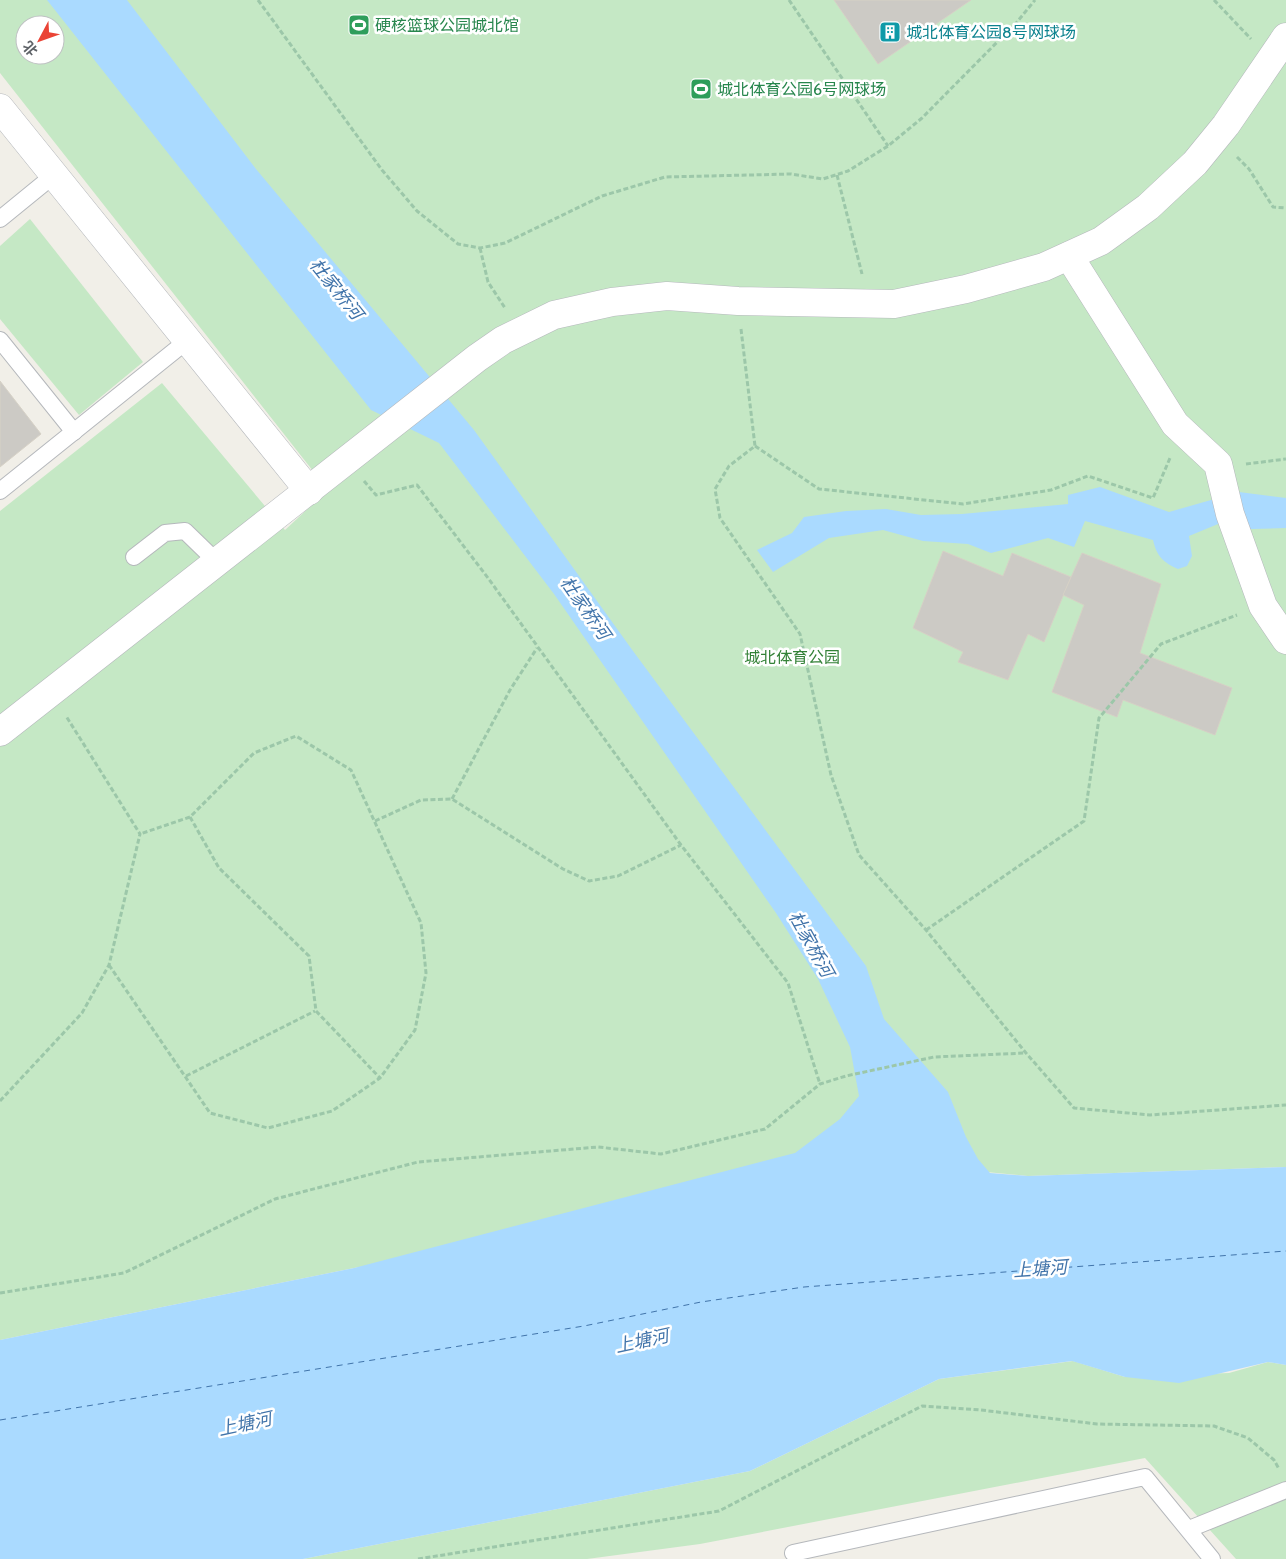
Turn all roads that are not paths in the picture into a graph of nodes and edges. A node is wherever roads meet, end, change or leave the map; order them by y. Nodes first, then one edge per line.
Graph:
1 (1286, 37) edge
2 (0, 108) edge
3 (54, 175) junction
4 (0, 219) edge
5 (1069, 256) junction
6 (0, 340) edge
7 (188, 340) junction
8 (74, 432) junction
9 (0, 491) edge
10 (310, 491) junction
11 (134, 557) dead end
12 (218, 563) junction
13 (1286, 640) edge
14 (0, 732) edge
15 (1284, 1483) edge
16 (1189, 1529) junction
17 (793, 1553) dead end
18 (1212, 1559) edge

1 - 5 street
2 - 3 street
3 - 4 lane
3 - 7 street
5 - 10 street
5 - 13 street
6 - 8 lane
7 - 8 lane
7 - 10 street
8 - 9 lane
10 - 12 street
11 - 12 lane
12 - 14 street
15 - 16 lane
16 - 17 lane
16 - 18 lane

